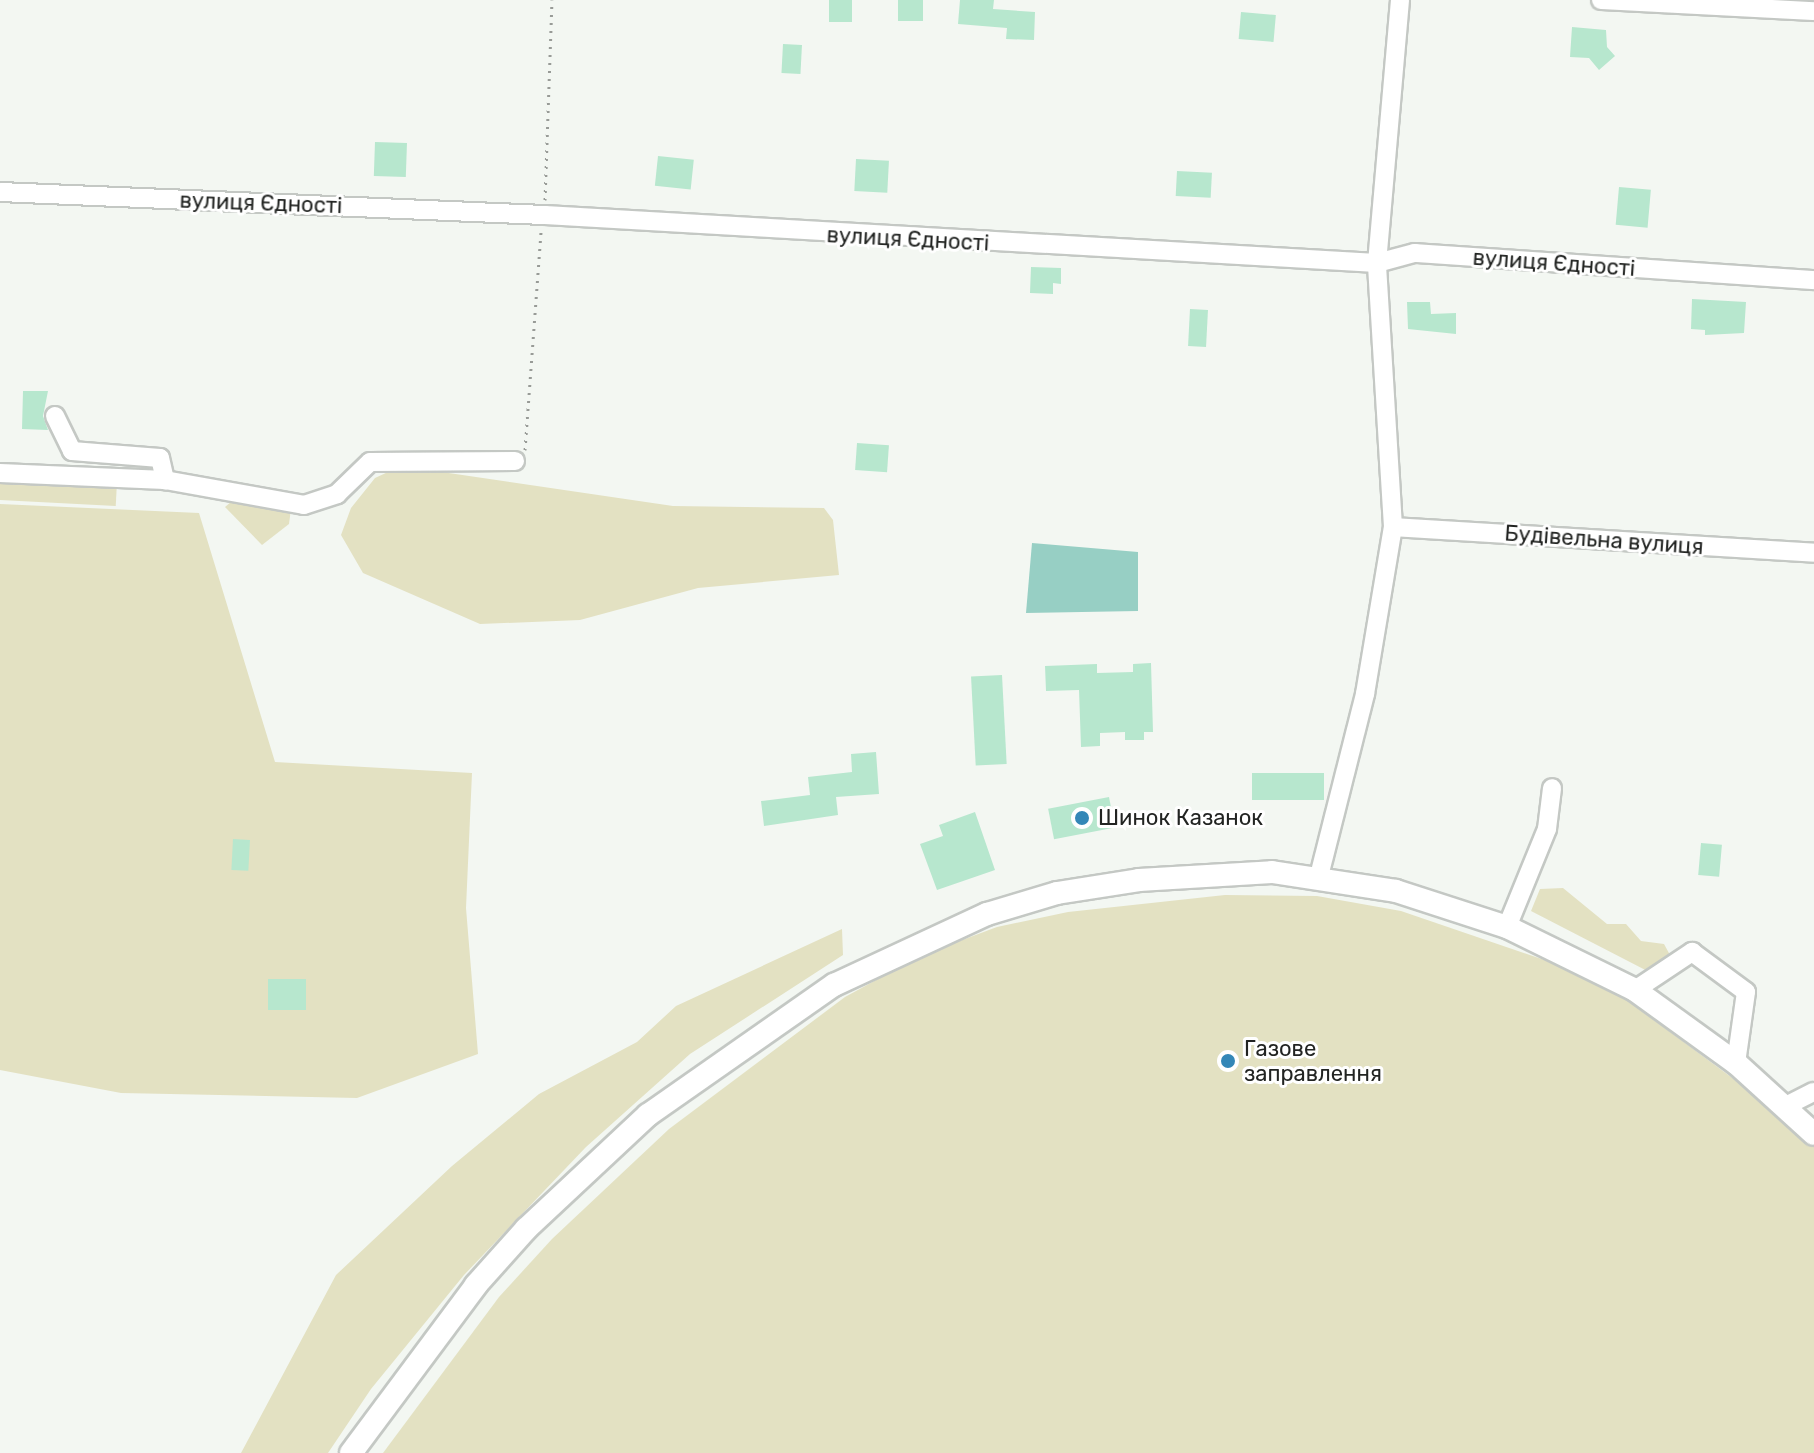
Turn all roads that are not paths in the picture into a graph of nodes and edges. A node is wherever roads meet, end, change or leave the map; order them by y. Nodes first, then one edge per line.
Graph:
1 (1400, 0) edge
2 (1601, 0) edge
3 (1814, 11) edge
4 (0, 192) edge
5 (1377, 263) junction
6 (1814, 280) edge
7 (55, 416) dead end
8 (515, 461) road end
9 (0, 473) edge
10 (165, 480) junction
11 (1393, 527) junction
12 (1814, 553) edge
13 (1552, 788) dead end
14 (1319, 876) junction
15 (1507, 927) junction
16 (1635, 990) junction
17 (1736, 1063) junction
18 (1813, 1092) edge
19 (1786, 1106) junction
20 (1814, 1134) edge
21 (351, 1453) edge

1 - 5 street
2 - 3 street
4 - 5 street, вулиця Єдності
5 - 6 street, вулиця Єдності
5 - 11 street
7 - 10 street
8 - 10 street
9 - 10 street
11 - 12 street, Будівельна вулиця
11 - 14 street
13 - 15 street
14 - 15 main road
14 - 21 main road
15 - 16 main road
16 - 17 main road
16 - 17 street
17 - 19 main road
18 - 19 street
19 - 20 main road

